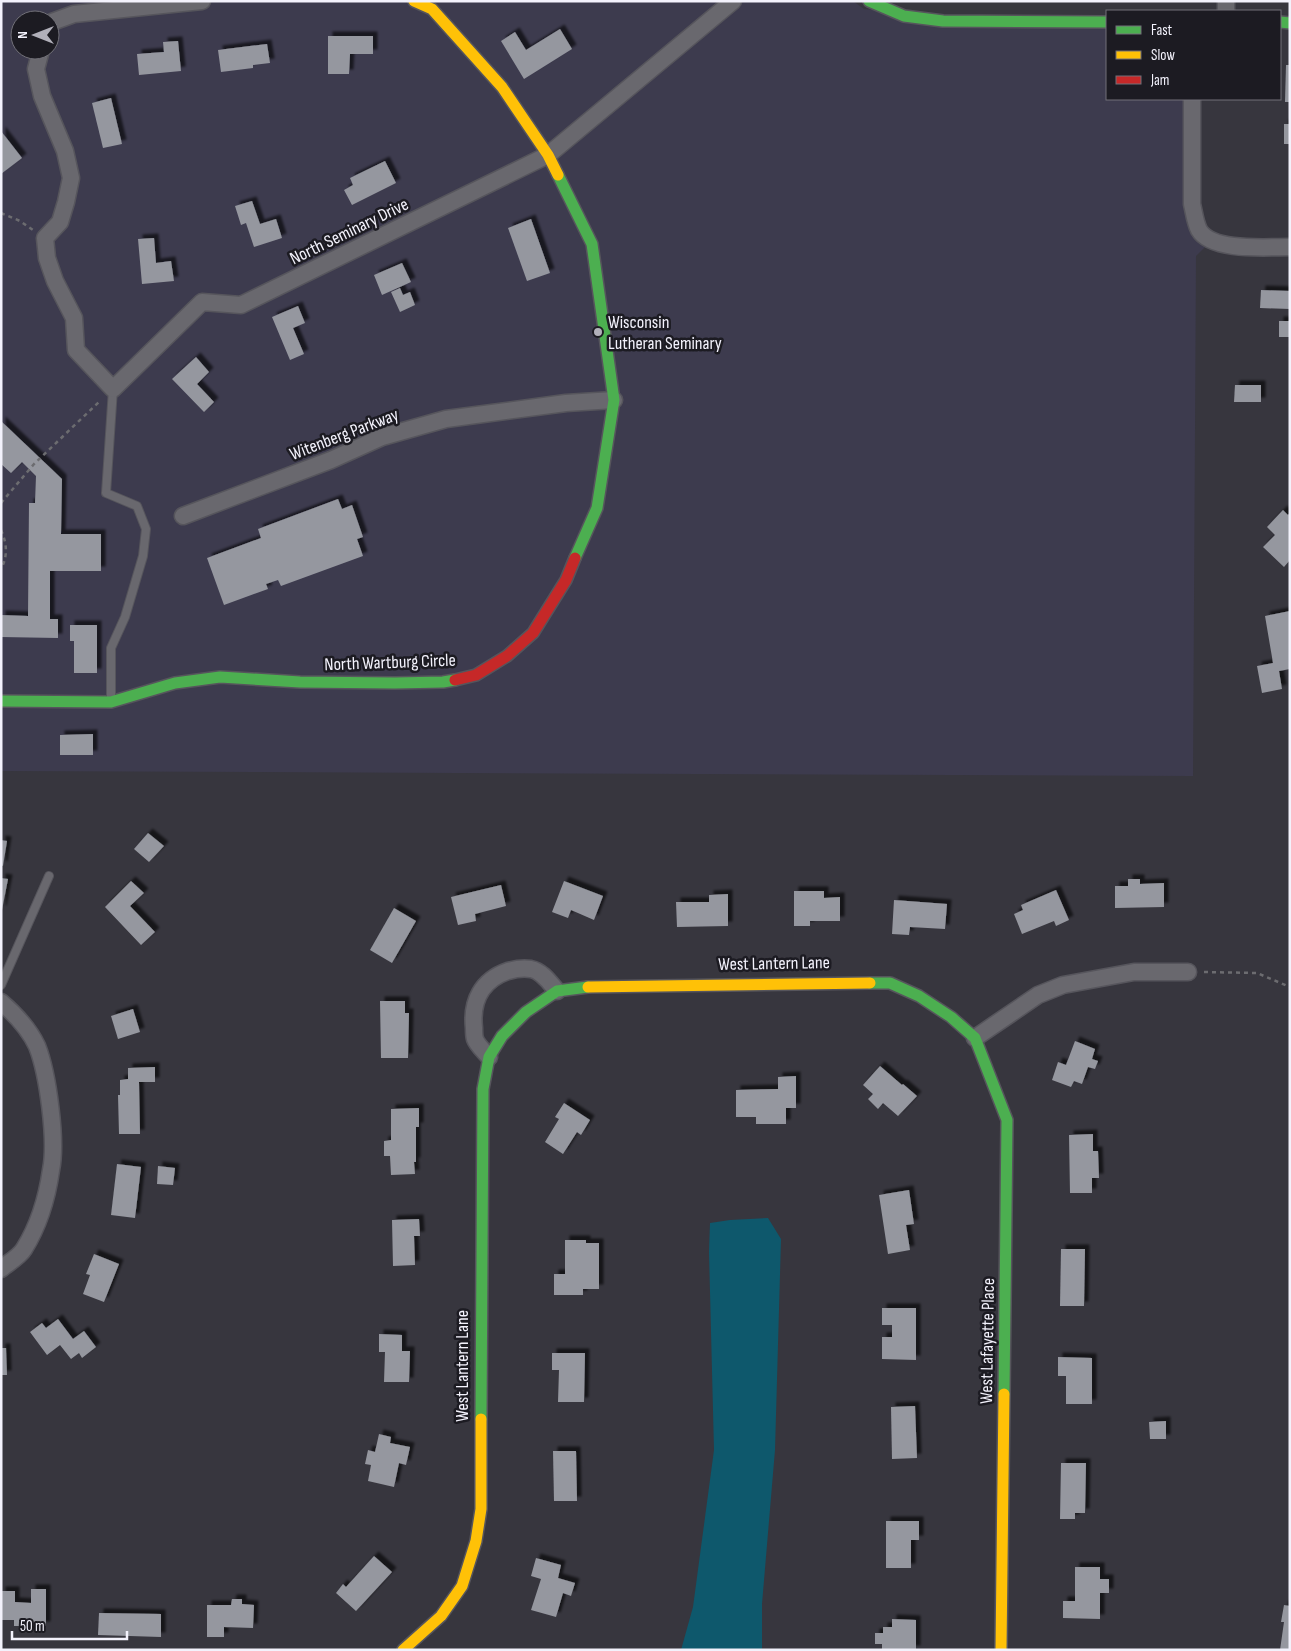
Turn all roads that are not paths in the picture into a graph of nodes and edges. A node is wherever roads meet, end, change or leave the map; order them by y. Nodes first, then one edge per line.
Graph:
1 (202, 1) edge
2 (414, 1) edge
3 (733, 1) edge
4 (869, 1) edge
5 (60, 19) edge
6 (1106, 22) edge
7 (38, 60) edge
8 (1192, 100) edge
9 (548, 155) junction
10 (1290, 247) edge
11 (112, 389) junction
12 (614, 400) junction
13 (183, 516) dead end
14 (1, 701) edge
15 (111, 702) junction
16 (49, 876) dead end
17 (1188, 972) road end
18 (1, 985) edge
19 (557, 992) junction
20 (1, 1002) edge
21 (975, 1038) junction
22 (489, 1057) junction
23 (1, 1269) edge
24 (403, 1650) edge
25 (1001, 1650) edge

1 - 5 street
2 - 9 street, North Wartburg Circle
3 - 9 street, North Seminary Drive
4 - 6 street
7 - 11 street
8 - 10 street
9 - 11 street, North Seminary Drive
9 - 12 street, North Wartburg Circle
11 - 15 lane
12 - 13 street, Witenberg Parkway
12 - 15 street, North Wartburg Circle
14 - 15 street, North Wartburg Circle
16 - 18 lane
17 - 21 street
19 - 21 street, West Lantern Lane
19 - 22 street, West Lantern Lane
19 - 22 street
20 - 23 street
21 - 25 street, West Lafayette Place
22 - 24 street, West Lantern Lane

